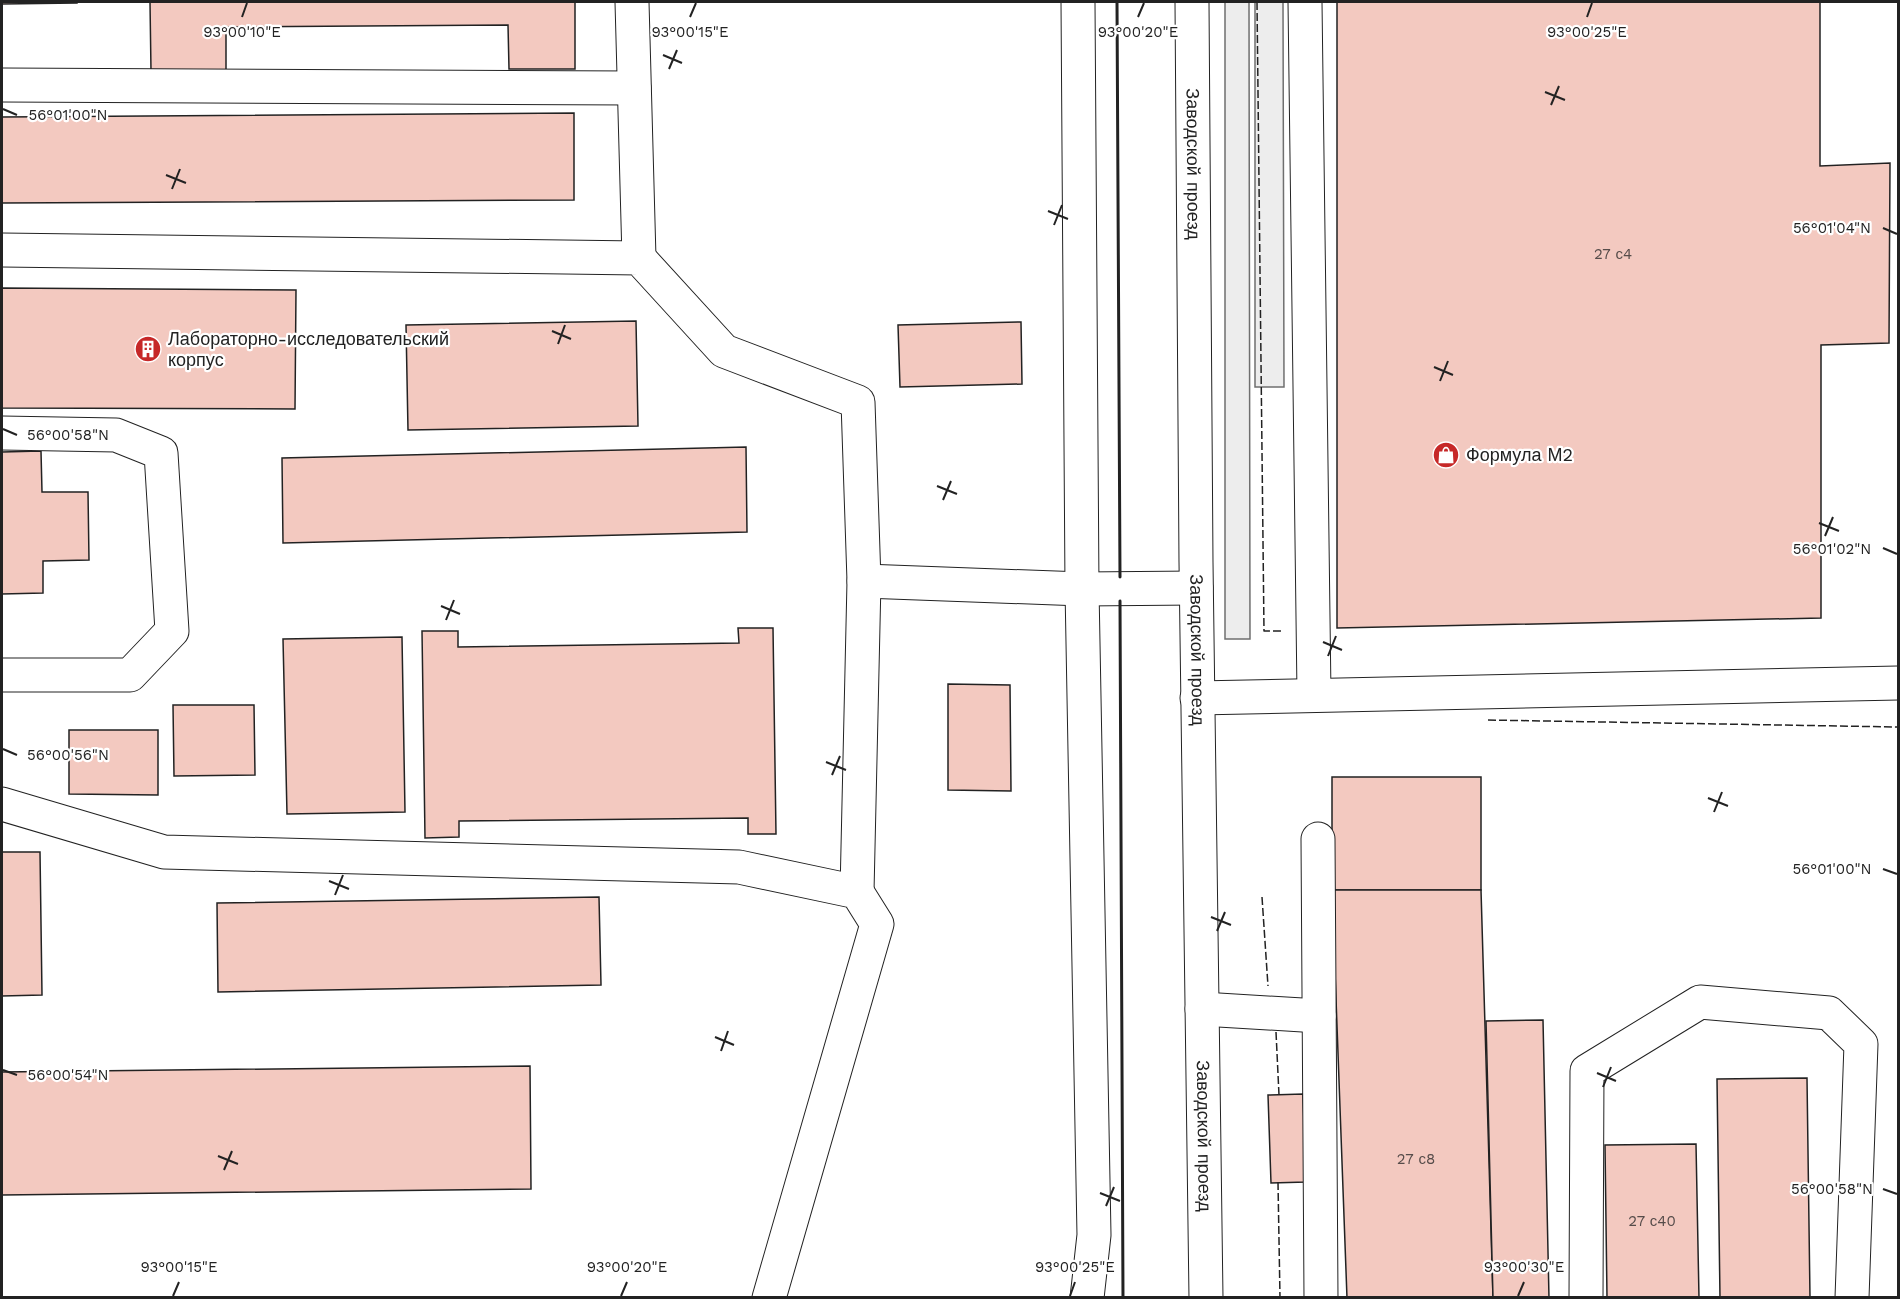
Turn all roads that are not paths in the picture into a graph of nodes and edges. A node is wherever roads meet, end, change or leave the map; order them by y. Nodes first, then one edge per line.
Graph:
1 (632, 2) edge
2 (1078, 2) edge
3 (1192, 2) edge
4 (1305, 2) edge
5 (2, 85) edge
6 (634, 88) junction
7 (2, 250) edge
8 (639, 258) junction
9 (2, 433) edge
10 (864, 581) junction
11 (1196, 588) junction
12 (1082, 589) junction
13 (2, 675) edge
14 (1899, 683) edge
15 (1314, 694) junction
16 (1197, 698) junction
17 (2, 804) edge
18 (1318, 839) dead end
19 (857, 892) junction
20 (1202, 1009) junction
21 (1319, 1016) junction
22 (769, 1298) edge
23 (1087, 1298) edge
24 (1206, 1298) edge
25 (1321, 1298) edge
26 (1586, 1298) edge
27 (1852, 1298) edge

1 - 6 street
2 - 12 street
3 - 11 street, Заводской проезд
4 - 15 street
5 - 6 street
6 - 8 street
7 - 8 street
8 - 10 street
9 - 13 street
10 - 12 street
10 - 19 street
11 - 12 street
11 - 16 street, Заводской проезд
12 - 23 street
14 - 15 street
15 - 16 street
16 - 20 street, Заводской проезд
17 - 19 street
18 - 21 street
19 - 22 street
20 - 21 street
20 - 24 street, Заводской проезд
21 - 25 street
26 - 27 street

